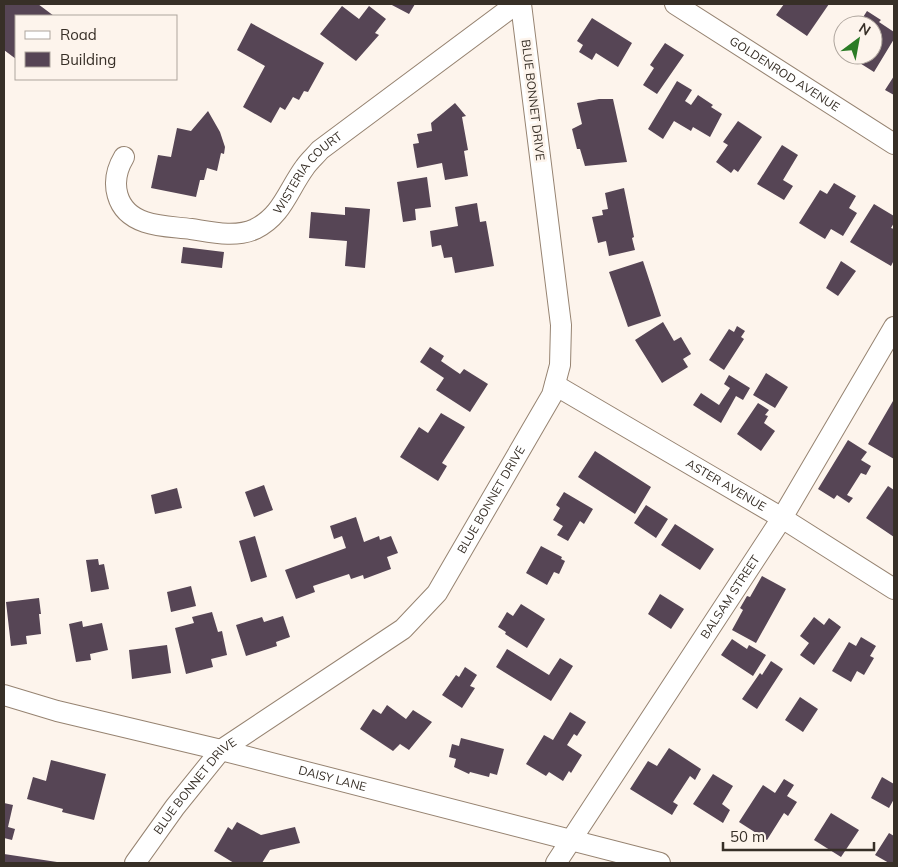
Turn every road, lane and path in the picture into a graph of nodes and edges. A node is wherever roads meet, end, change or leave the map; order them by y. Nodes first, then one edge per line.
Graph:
1 (516, 4) edge
2 (521, 4) edge
3 (675, 4) edge
4 (894, 144) edge
5 (124, 157) dead end
6 (894, 327) edge
7 (555, 385) junction
8 (782, 518) junction
9 (894, 589) edge
10 (4, 695) edge
11 (222, 750) junction
12 (570, 840) junction
13 (136, 863) edge
14 (556, 863) edge
15 (608, 863) edge
16 (660, 863) edge

1 - 5 street, WISTERIA COURT
2 - 7 street, BLUE BONNET DRIVE
3 - 4 street, GOLDENROD AVENUE
6 - 8 street, BALSAM STREET
7 - 8 street, ASTER AVENUE
7 - 11 street, BLUE BONNET DRIVE
8 - 9 street, ASTER AVENUE
8 - 12 street, BALSAM STREET
10 - 11 street, DAISY LANE
11 - 12 street, DAISY LANE
11 - 13 street, BLUE BONNET DRIVE
12 - 14 street, BALSAM STREET
12 - 15 street
12 - 16 street, DAISY LANE

